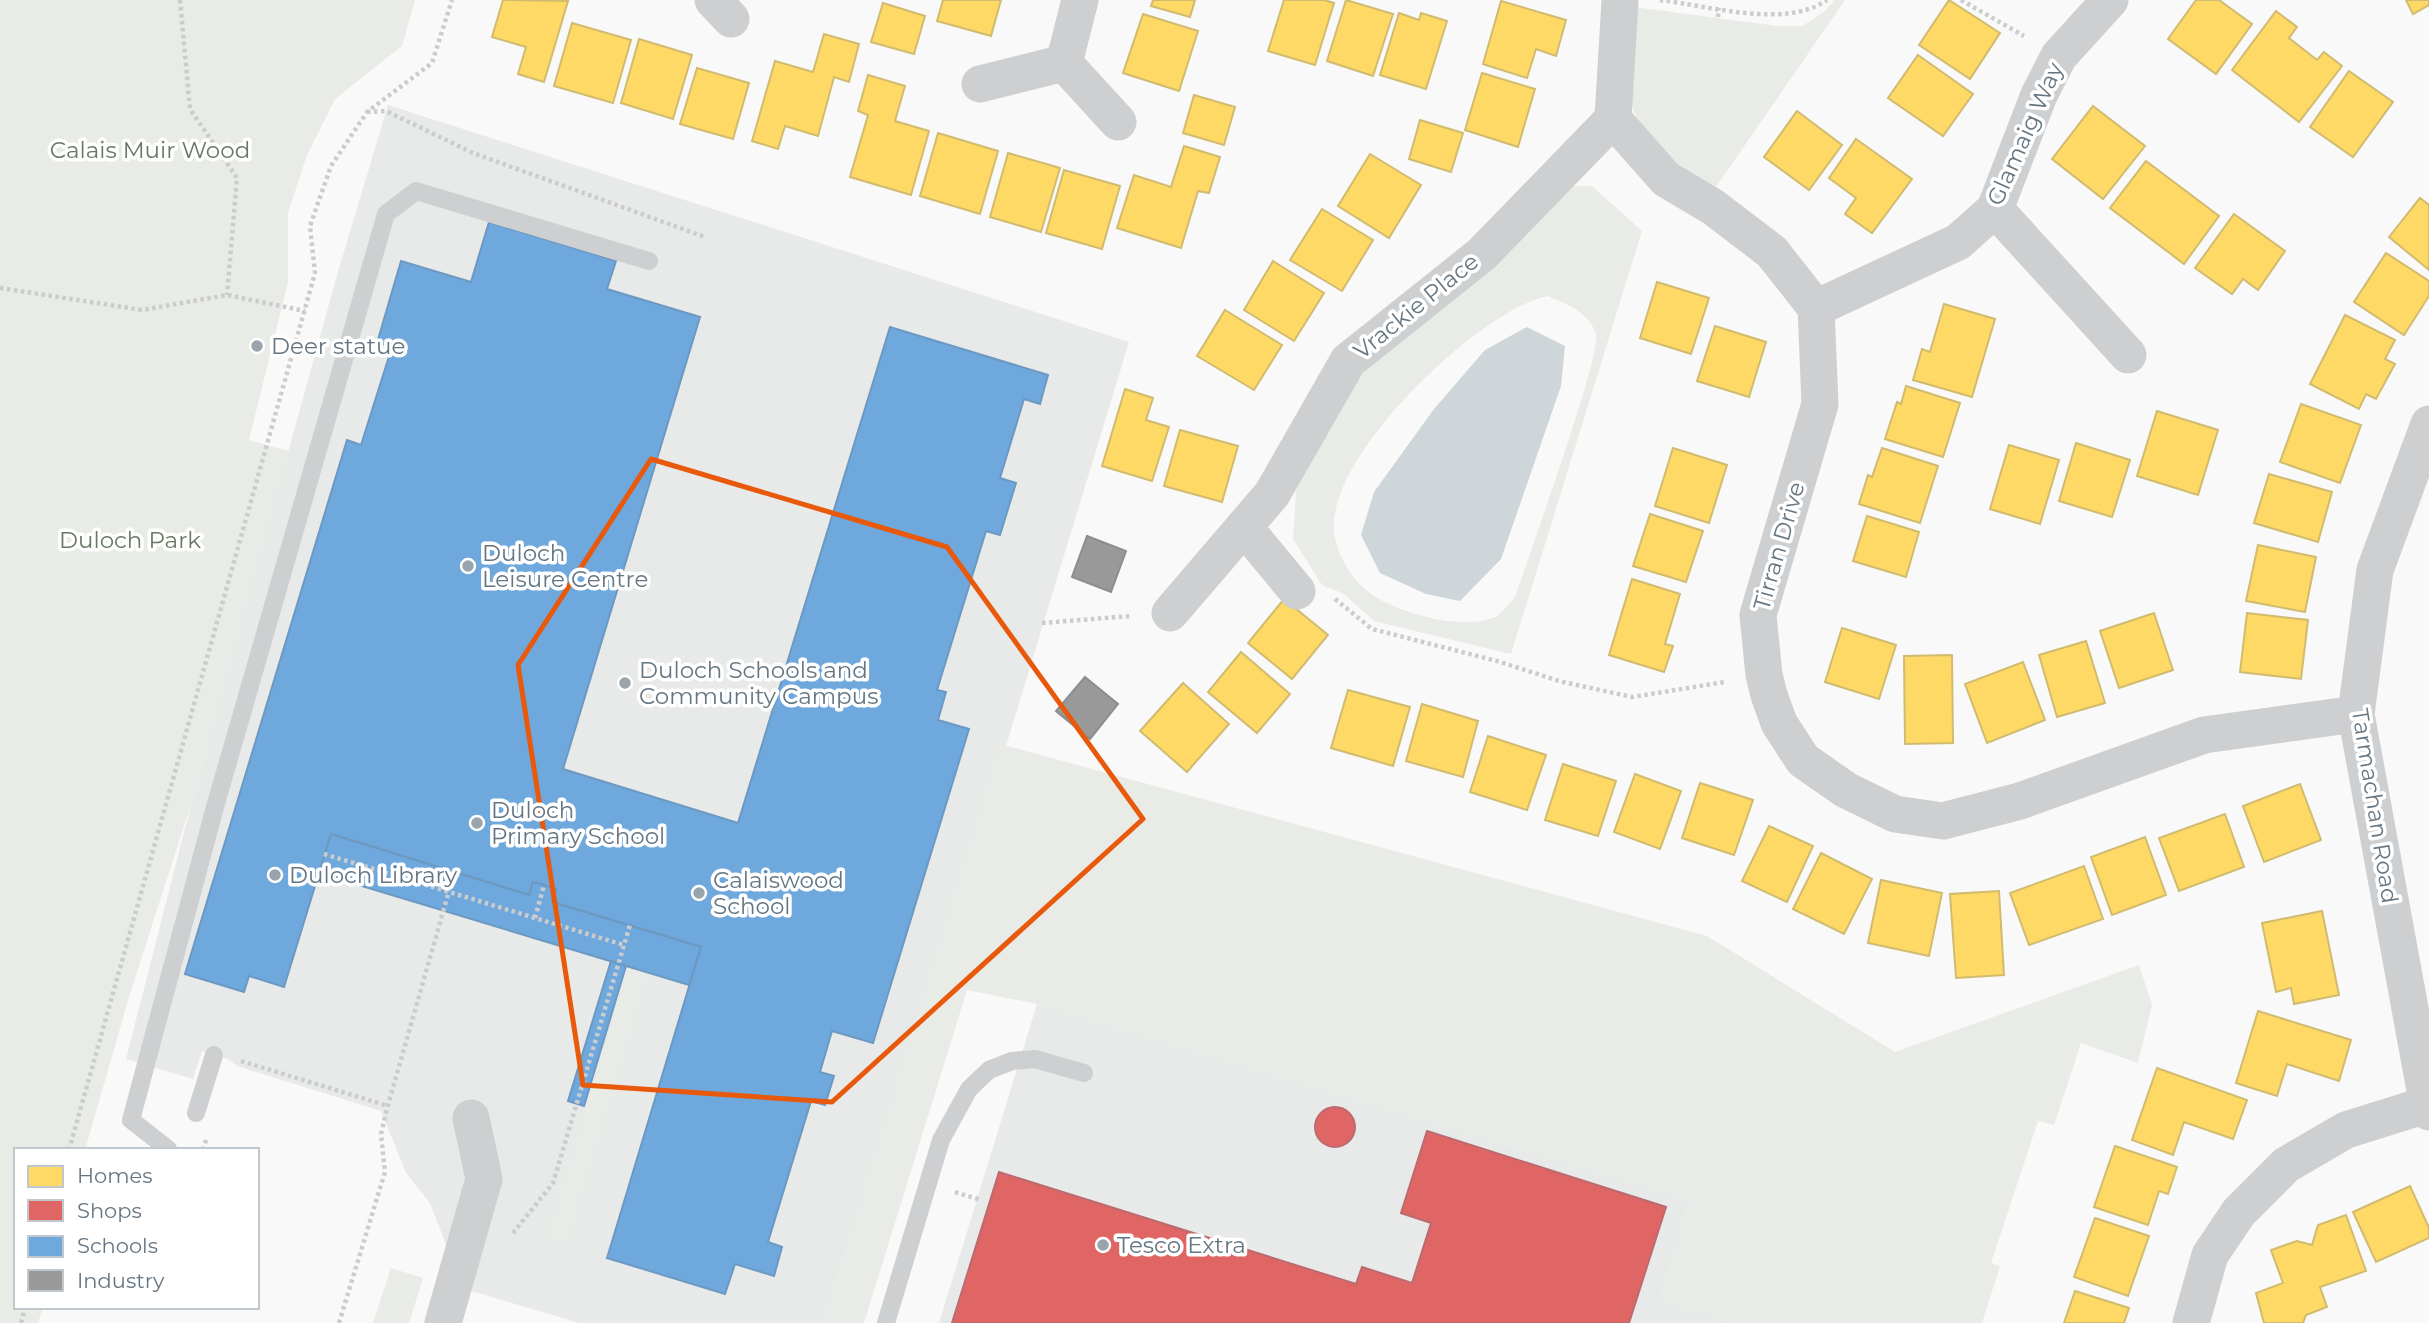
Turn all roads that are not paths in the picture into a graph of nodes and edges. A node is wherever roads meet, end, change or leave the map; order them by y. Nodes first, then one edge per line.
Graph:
1 (1080, 0) edge
2 (1620, 0) edge
3 (2110, 0) edge
4 (1064, 63) junction
5 (981, 84) dead end
6 (1613, 118) junction
7 (1118, 122) dead end
8 (1995, 209) junction
9 (649, 261) dead end
10 (1816, 308) junction
11 (2127, 355) dead end
12 (2429, 424) edge
13 (1244, 527) junction
14 (1297, 591) road end
15 (1170, 614) road end
16 (2356, 714) junction
17 (214, 1055) dead end
18 (1084, 1073) dead end
19 (2428, 1109) edge
20 (196, 1112) dead end
21 (471, 1118) dead end
22 (167, 1148) edge
23 (451, 1321) edge
24 (886, 1323) edge
25 (2192, 1323) edge

1 - 4 street
2 - 6 street
3 - 8 street, Glamaig Way
4 - 5 street
4 - 7 street
6 - 10 street
6 - 13 street, Vrackie Place
8 - 10 street, Glamaig Way
8 - 11 street
9 - 22 lane
10 - 16 street, Tirran Drive
12 - 16 street, Tarmachan Road
13 - 14 street
13 - 15 street, Vrackie Place
16 - 19 street, Tarmachan Road
17 - 20 lane
18 - 24 lane
19 - 25 street
21 - 23 street

